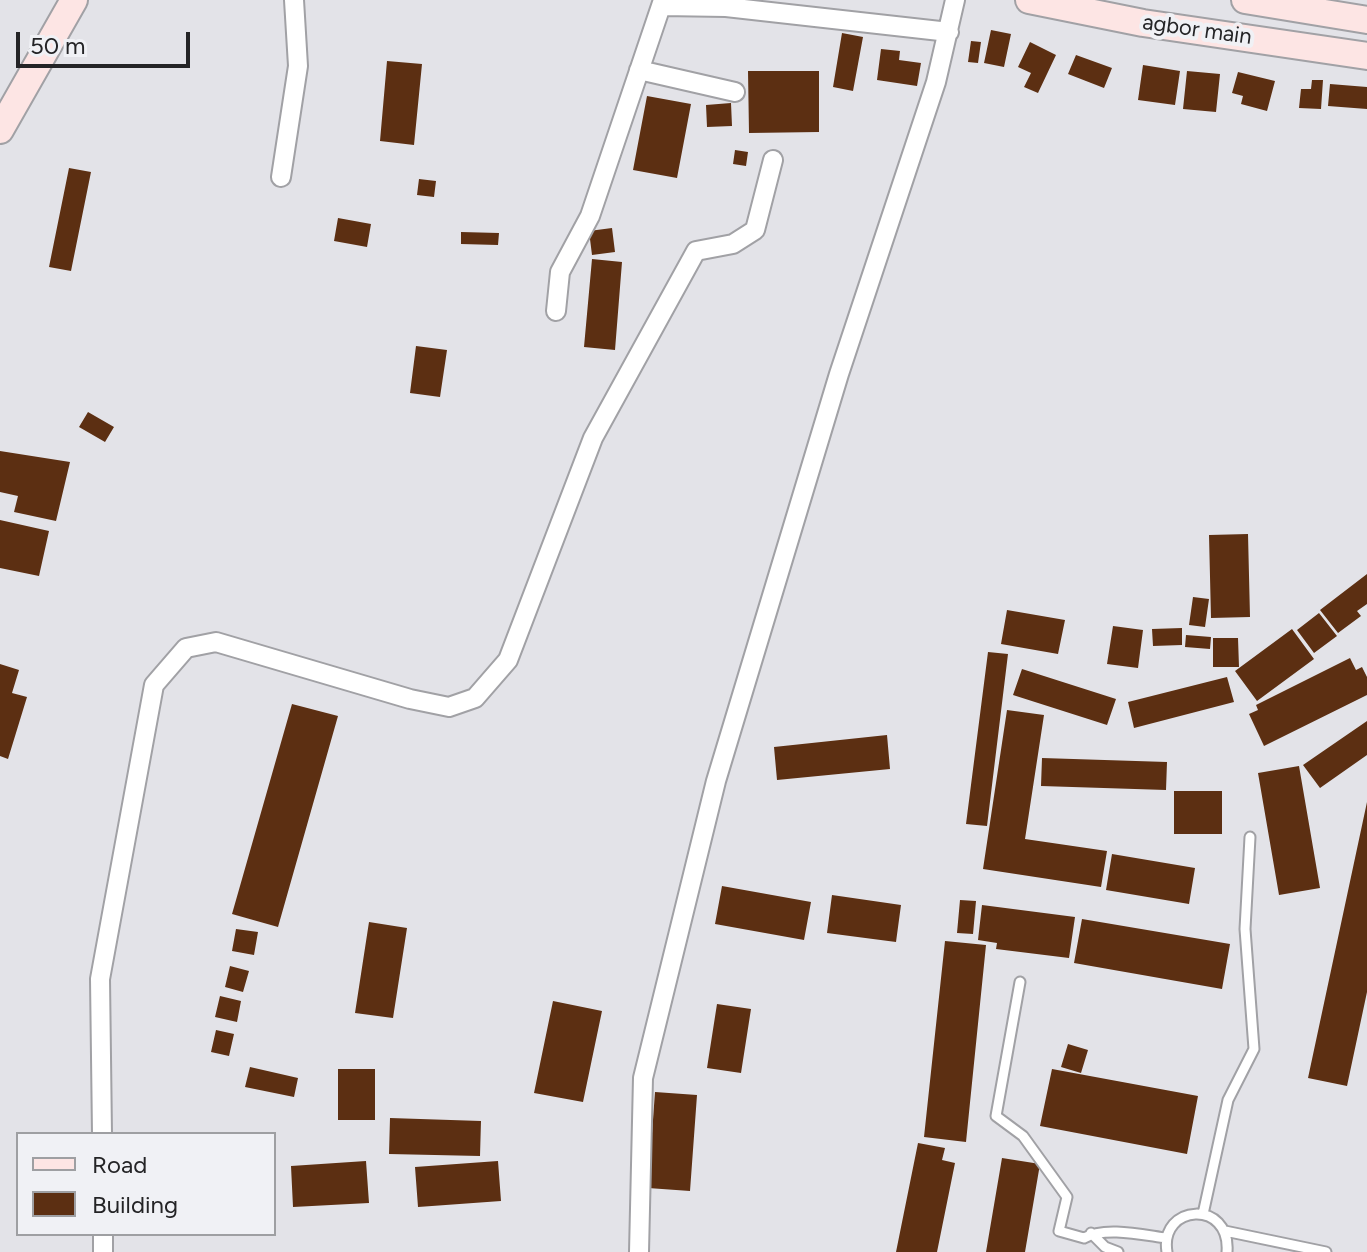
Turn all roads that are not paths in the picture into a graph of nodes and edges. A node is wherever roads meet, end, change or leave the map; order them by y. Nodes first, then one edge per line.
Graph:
1 (74, 0) edge
2 (294, 0) edge
3 (955, 0) edge
4 (1029, 0) edge
5 (1245, 0) edge
6 (662, 3) edge
7 (1367, 20) edge
8 (949, 32) junction
9 (1367, 56) edge
10 (639, 70) junction
11 (735, 92) dead end
12 (0, 130) edge
13 (773, 160) dead end
14 (281, 177) dead end
15 (556, 311) dead end
16 (1250, 837) dead end
17 (1020, 982) dead end
18 (102, 1132) edge
19 (1203, 1214) junction
20 (1225, 1231) junction
21 (1091, 1233) junction
22 (1166, 1238) junction
23 (639, 1252) edge
24 (1118, 1252) edge
25 (1167, 1252) edge
26 (1227, 1252) edge
27 (1326, 1252) edge

1 - 12 main road
2 - 14 street
3 - 8 street
4 - 9 main road, agbor main
5 - 7 main road, agbor main
6 - 8 street
6 - 10 street
8 - 23 street
10 - 11 street
10 - 15 street
13 - 18 street
16 - 19 lane
17 - 21 lane
19 - 20 lane
19 - 22 lane
20 - 26 lane
20 - 27 lane
21 - 22 lane
21 - 24 lane
22 - 25 lane

